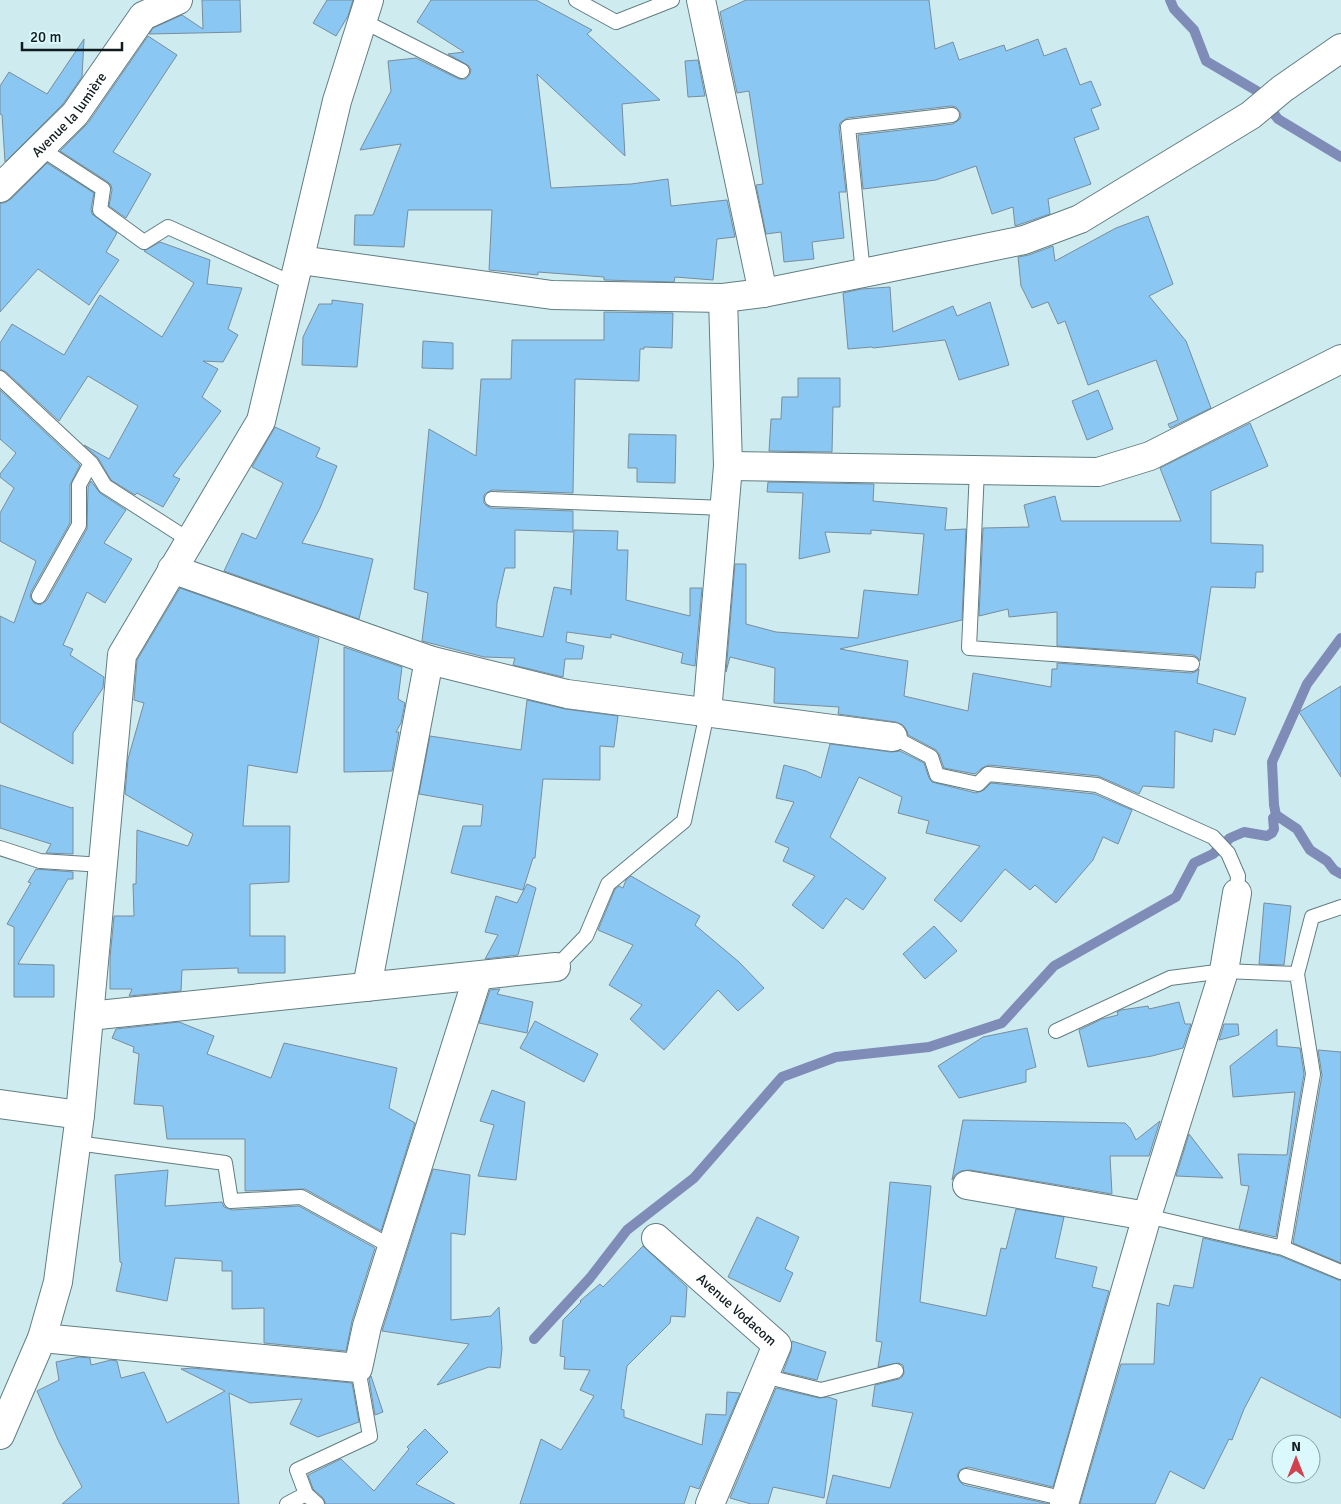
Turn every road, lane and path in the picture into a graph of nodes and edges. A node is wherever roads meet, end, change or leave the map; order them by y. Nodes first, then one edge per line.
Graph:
1 (178, 0) edge
2 (576, 0) edge
3 (672, 0) edge
4 (701, 0) edge
5 (366, 10) edge
6 (1341, 48) edge
7 (462, 71) dead end
8 (952, 115) dead end
9 (40, 148) junction
10 (0, 188) edge
11 (297, 272) junction
12 (863, 273) junction
13 (762, 293) junction
14 (723, 298) junction
15 (1341, 359) edge
16 (0, 378) edge
17 (91, 462) junction
18 (728, 466) junction
19 (977, 470) junction
20 (492, 499) dead end
21 (725, 508) junction
22 (189, 540) junction
23 (172, 569) junction
24 (39, 596) dead end
25 (429, 660) junction
26 (1192, 664) dead end
27 (707, 713) junction
28 (893, 737) joint
29 (0, 848) edge
30 (103, 865) junction
31 (1237, 893) joint
32 (1341, 907) edge
33 (556, 967) joint
34 (1224, 970) junction
35 (1297, 974) junction
36 (478, 976) junction
37 (367, 987) junction
38 (89, 1016) junction
39 (1056, 1031) dead end
40 (0, 1104) edge
41 (80, 1115) junction
42 (77, 1143) junction
43 (967, 1184) dead end
44 (1147, 1216) junction
45 (656, 1238) dead end
46 (392, 1247) junction
47 (1283, 1248) junction
48 (1341, 1272) edge
49 (42, 1338) junction
50 (358, 1368) junction
51 (896, 1371) dead end
52 (764, 1376) junction
53 (2, 1427) edge
54 (966, 1476) dead end
55 (306, 1494) junction
56 (1065, 1501) edge
57 (287, 1504) edge
58 (317, 1504) edge
59 (710, 1504) edge

1 - 9 street, Avenue la lumière
2 - 3 lane
4 - 13 street
5 - 7 lane
5 - 11 street
6 - 12 street
8 - 12 lane
9 - 10 street, Avenue la lumière
9 - 11 lane
11 - 14 street
11 - 22 street
12 - 13 street
13 - 14 street
14 - 18 street
15 - 19 street
16 - 17 lane
17 - 22 lane
17 - 24 lane
18 - 19 street
18 - 21 street
19 - 26 lane
20 - 21 lane
21 - 27 street
22 - 23 street
23 - 25 street
23 - 30 street
25 - 27 street
25 - 37 street
27 - 28 street
27 - 33 lane
28 - 31 lane
29 - 30 lane
30 - 38 street
31 - 34 street
32 - 35 lane
33 - 36 street
34 - 35 lane
34 - 39 lane
34 - 44 street
35 - 47 lane
36 - 37 street
36 - 46 street
37 - 38 street
38 - 41 street
40 - 41 street
41 - 42 street
42 - 46 lane
42 - 49 street
43 - 44 street
44 - 47 lane
44 - 56 street
45 - 52 street, Avenue Vodacom
46 - 50 street
47 - 48 lane
49 - 50 street
49 - 53 street
50 - 55 lane
51 - 52 lane
52 - 59 street, Avenue Vodacom
54 - 56 lane
55 - 57 lane
55 - 58 lane

